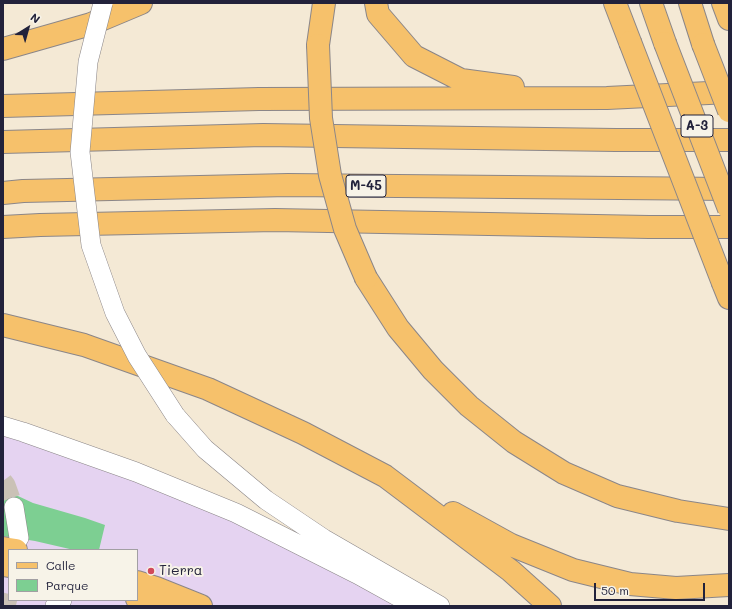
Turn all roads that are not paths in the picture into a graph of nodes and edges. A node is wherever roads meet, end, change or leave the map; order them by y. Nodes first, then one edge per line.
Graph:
1 (103, 3) edge
2 (141, 3) edge
3 (324, 3) edge
4 (376, 3) edge
5 (615, 3) edge
6 (652, 3) edge
7 (690, 3) edge
8 (723, 3) edge
9 (729, 19) edge
10 (3, 49) edge
11 (729, 92) edge
12 (607, 98) junction
13 (3, 106) edge
14 (729, 111) edge
15 (729, 140) edge
16 (3, 142) edge
17 (729, 189) edge
18 (3, 193) edge
19 (729, 209) edge
20 (729, 226) edge
21 (3, 228) edge
22 (726, 291) edge
23 (3, 325) edge
24 (3, 426) edge
25 (3, 429) edge
26 (23, 432) junction
27 (385, 476) junction
28 (14, 507) tunnel mouth
29 (729, 519) edge
30 (13, 545) edge
31 (138, 582) edge
32 (729, 585) edge
33 (202, 606) edge
34 (416, 606) edge
35 (440, 606) edge
36 (550, 606) edge

1 - 35 street, bridge
2 - 10 main road
3 - 29 main road, bridge
4 - 12 main road
5 - 22 main road, bridge
6 - 19 main road, A-3, bridge
7 - 14 main road, A-3, bridge
8 - 9 main road
11 - 12 main road
12 - 13 main road
15 - 16 main road
17 - 18 main road, M-45
20 - 21 main road
23 - 27 main road
24 - 26 street
25 - 26 street
26 - 34 street
27 - 32 main road
27 - 36 main road
28 - 30 street
31 - 33 main road

